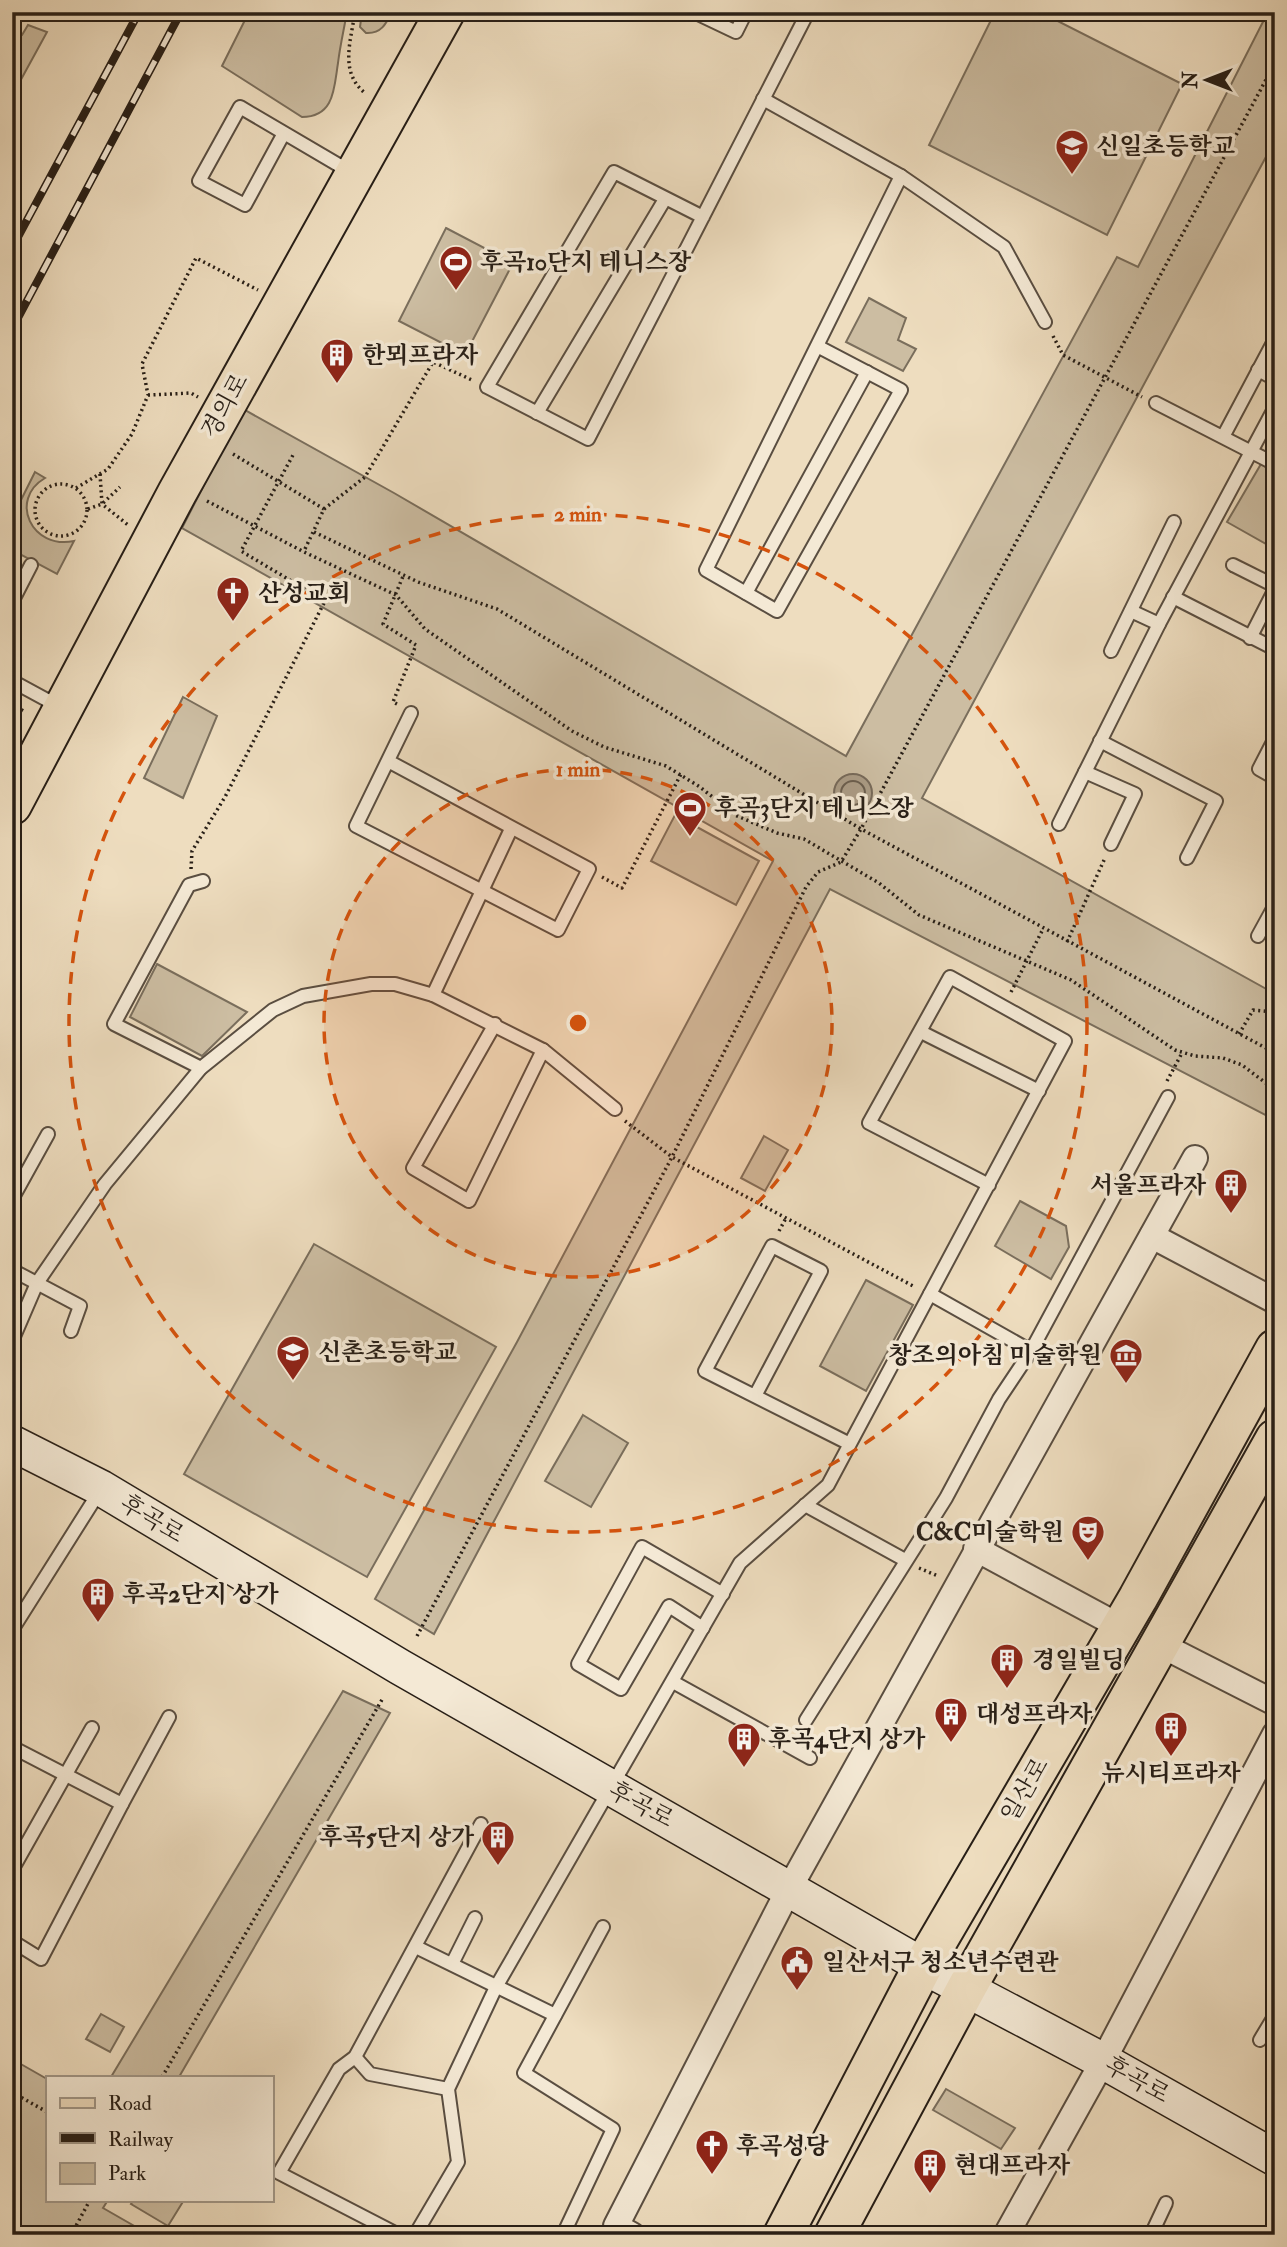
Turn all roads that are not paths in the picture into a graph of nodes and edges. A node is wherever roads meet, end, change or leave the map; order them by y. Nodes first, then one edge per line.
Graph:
1 (431, 12) edge
2 (445, 12) edge
3 (694, 12) edge
4 (746, 12) edge
5 (808, 12) edge
6 (763, 99) junction
7 (284, 133) junction
8 (342, 167) junction
9 (901, 176) junction
10 (665, 199) junction
11 (703, 217) junction
12 (1045, 322) road end
13 (1275, 339) edge
14 (817, 346) junction
15 (1258, 370) junction
16 (867, 372) junction
17 (1275, 379) edge
18 (1156, 403) road end
19 (1275, 407) edge
20 (537, 413) junction
21 (1224, 435) junction
22 (1253, 450) junction
23 (1275, 464) edge
24 (1174, 522) dead end
25 (31, 565) dead end
26 (1233, 565) dead end
27 (1275, 588) edge
28 (746, 593) junction
29 (1173, 597) junction
30 (12, 602) edge
31 (1131, 611) junction
32 (1159, 624) junction
33 (1250, 638) junction
34 (1275, 649) edge
35 (1111, 651) dead end
36 (12, 681) edge
37 (28, 706) edge
38 (411, 713) road end
39 (1275, 738) edge
40 (1101, 741) junction
41 (388, 761) junction
42 (12, 765) edge
43 (1085, 772) junction
44 (1275, 778) edge
45 (12, 805) edge
46 (1059, 824) dead end
47 (511, 829) junction
48 (1111, 844) road end
49 (1187, 858) dead end
50 (203, 881) dead end
51 (482, 891) junction
52 (1275, 905) edge
53 (1258, 936) dead end
54 (433, 995) junction
55 (495, 1024) junction
56 (921, 1032) junction
57 (543, 1050) junction
58 (201, 1068) junction
59 (1039, 1091) junction
60 (1168, 1097) road end
61 (615, 1109) road end
62 (48, 1134) dead end
63 (1195, 1158) dead end
64 (989, 1185) junction
65 (12, 1199) edge
66 (1152, 1236) junction
67 (12, 1270) edge
68 (37, 1283) junction
69 (930, 1294) junction
70 (1275, 1301) edge
71 (71, 1331) dead end
72 (12, 1341) edge
73 (1275, 1349) edge
74 (1031, 1351) junction
75 (755, 1396) junction
76 (1275, 1438) edge
77 (12, 1443) edge
78 (848, 1443) junction
79 (101, 1488) junction
80 (805, 1505) junction
81 (976, 1549) junction
82 (905, 1560) junction
83 (723, 1594) junction
84 (1119, 1626) junction
85 (703, 1628) junction
86 (12, 1630) edge
87 (1159, 1644) junction
88 (673, 1682) junction
89 (1275, 1703) edge
90 (169, 1717) dead end
91 (806, 1720) dead end
92 (92, 1728) dead end
93 (1275, 1734) edge
94 (12, 1747) edge
95 (810, 1758) dead end
96 (64, 1776) junction
97 (611, 1789) junction
98 (121, 1804) junction
99 (481, 1824) dead end
100 (12, 1870) edge
101 (789, 1889) junction
102 (475, 1918) dead end
103 (603, 1927) dead end
104 (12, 1941) edge
105 (416, 1947) junction
106 (452, 1964) junction
107 (923, 1966) junction
108 (496, 1987) junction
109 (967, 1987) junction
110 (555, 2015) junction
111 (1275, 2015) edge
112 (1260, 2040) dead end
113 (355, 2057) junction
114 (1103, 2061) junction
115 (448, 2089) junction
116 (1275, 2158) edge
117 (1166, 2203) dead end
118 (399, 2235) edge
119 (415, 2235) edge
120 (563, 2235) edge
121 (632, 2235) edge
122 (783, 2235) edge
123 (834, 2235) edge
124 (1006, 2235) edge
125 (1151, 2235) edge

1 - 8 main road, 경의로
2 - 45 main road, 경의로
3 - 4 lane
5 - 6 lane
6 - 9 lane
6 - 11 lane
7 - 7 lane
7 - 8 lane
8 - 37 main road, 경의로
9 - 12 lane
9 - 14 lane
10 - 11 lane
10 - 20 lane
10 - 20 lane
11 - 20 lane
13 - 15 lane
14 - 16 lane
14 - 28 lane
15 - 17 lane
15 - 21 lane
16 - 28 lane
16 - 28 lane
18 - 21 lane
19 - 22 lane
21 - 22 lane
22 - 23 lane
22 - 29 lane
24 - 31 lane
25 - 30 lane
26 - 27 lane
27 - 33 lane
29 - 32 lane
29 - 33 lane
31 - 32 lane
31 - 35 lane
32 - 40 lane
33 - 34 lane
36 - 37 lane
37 - 42 main road, 경의로
38 - 41 lane
39 - 44 lane
40 - 43 lane
40 - 49 lane
41 - 47 lane
41 - 51 lane
43 - 46 lane
43 - 48 lane
47 - 51 lane
47 - 51 lane
50 - 58 lane
51 - 54 lane
52 - 53 lane
54 - 55 lane
54 - 58 lane
55 - 57 lane
55 - 57 lane
56 - 59 lane
56 - 59 lane
56 - 64 lane
57 - 61 lane
58 - 68 lane
59 - 64 lane
60 - 74 lane
62 - 65 lane
63 - 66 street
64 - 69 lane
66 - 70 street
66 - 81 street
67 - 68 lane
68 - 71 lane
68 - 72 lane
69 - 74 lane
69 - 78 lane
73 - 84 main road, 일산로
74 - 82 lane
75 - 75 lane
75 - 78 lane
76 - 87 main road, 일산로
77 - 79 street, 후곡로
78 - 80 lane
79 - 86 lane
79 - 97 street, 후곡로
80 - 82 lane
80 - 83 lane
81 - 84 street
81 - 101 street
82 - 91 lane
83 - 85 lane
83 - 85 lane
84 - 107 main road, 일산로
85 - 88 lane
87 - 89 street
87 - 109 main road, 일산로
88 - 95 lane
88 - 97 lane
90 - 98 lane
92 - 96 lane
93 - 114 street
94 - 96 lane
96 - 98 lane
96 - 100 lane
97 - 101 street, 후곡로
97 - 108 lane
98 - 104 lane
99 - 105 lane
101 - 107 street, 후곡로
101 - 121 street
102 - 106 lane
103 - 110 lane
105 - 106 lane
105 - 113 lane
106 - 108 lane
107 - 109 street, 후곡로
107 - 122 main road, 일산로
108 - 110 lane
108 - 115 lane
109 - 114 street, 후곡로
109 - 123 main road, 일산로
110 - 120 lane
111 - 112 lane
113 - 115 lane
113 - 118 lane
114 - 116 street, 후곡로
114 - 124 street
115 - 119 lane
117 - 125 lane

